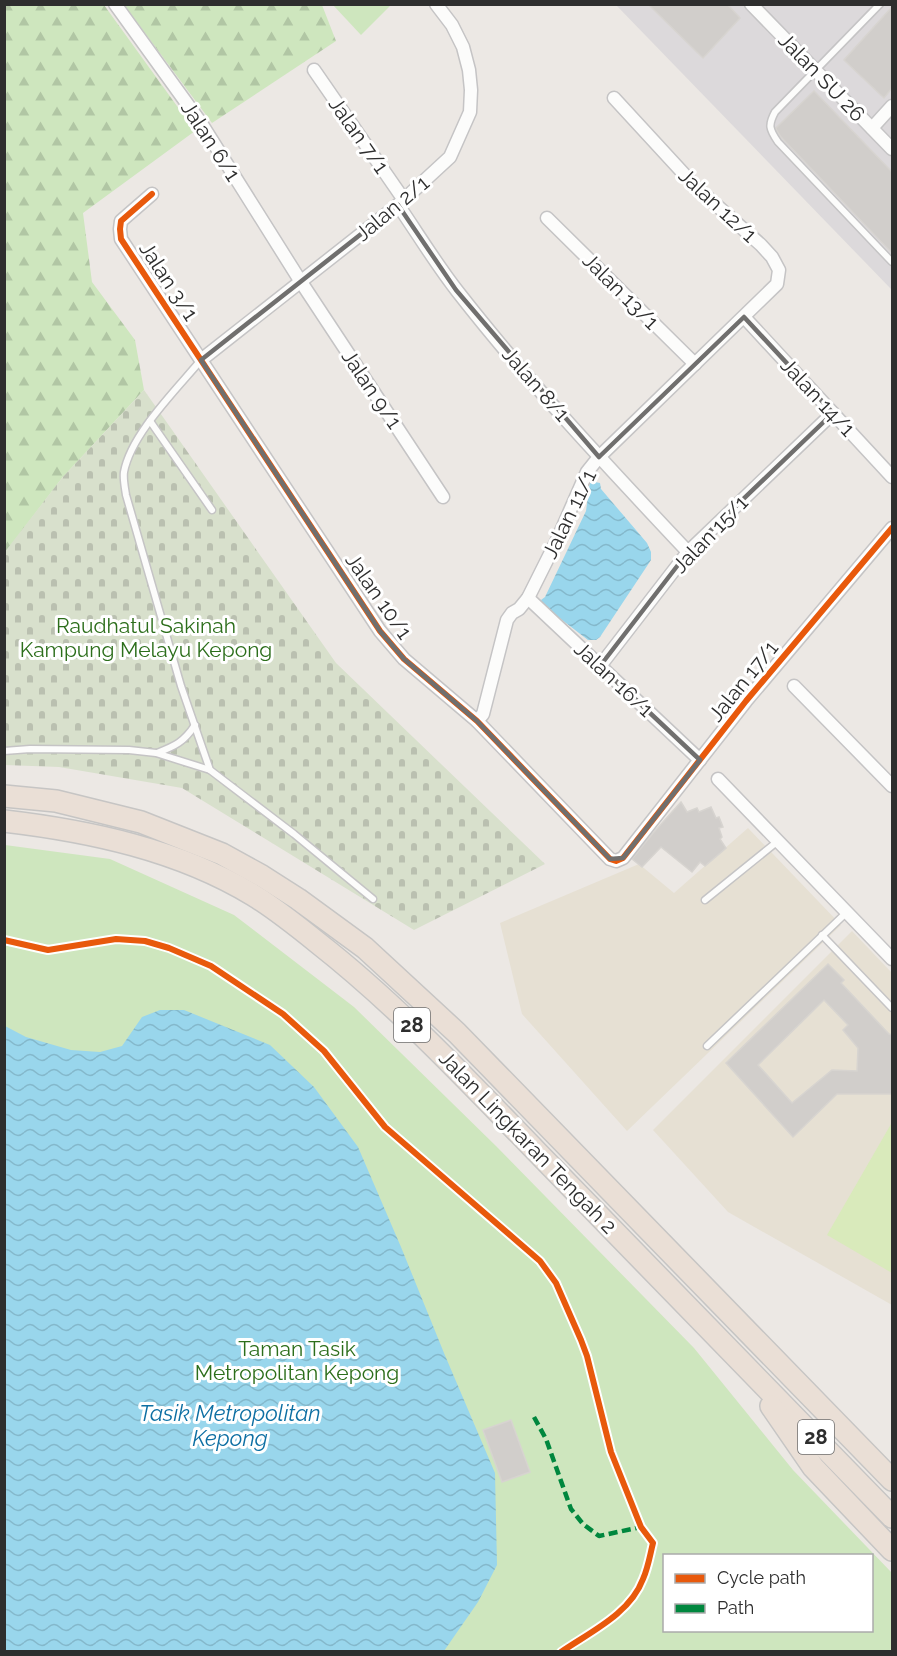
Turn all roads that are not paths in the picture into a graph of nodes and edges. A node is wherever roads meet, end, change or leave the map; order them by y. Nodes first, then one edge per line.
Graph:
1 (115, 4) edge
2 (436, 4) edge
3 (751, 4) edge
4 (880, 4) edge
5 (314, 70) dead end
6 (815, 70) junction
7 (614, 98) dead end
8 (892, 106) edge
9 (872, 128) junction
10 (892, 149) edge
11 (152, 194) dead end
12 (401, 202) junction
13 (547, 218) dead end
14 (892, 262) edge
15 (301, 282) junction
16 (744, 317) junction
17 (201, 360) junction
18 (695, 364) junction
19 (833, 413) junction
20 (150, 421) junction
21 (599, 457) junction
22 (892, 477) edge
23 (444, 496) dead end
24 (212, 510) dead end
25 (892, 528) edge
26 (688, 552) junction
27 (528, 598) junction
28 (600, 666) junction
29 (794, 686) dead end
30 (477, 721) junction
31 (195, 725) junction
32 (4, 751) edge
33 (156, 753) junction
34 (700, 760) junction
35 (210, 770) junction
36 (718, 779) dead end
37 (892, 786) edge
38 (4, 796) edge
39 (4, 821) edge
40 (778, 841) junction
41 (623, 858) joint
42 (373, 899) dead end
43 (705, 900) dead end
44 (847, 912) junction
45 (822, 935) junction
46 (892, 959) edge
47 (892, 1008) edge
48 (707, 1046) dead end
49 (739, 1358) junction
50 (892, 1480) edge
51 (892, 1517) edge
52 (892, 1550) edge

1 - 15 street, Jalan 6/1
2 - 12 street, Jalan 2/1
3 - 6 street, Jalan SU 26
4 - 6 lane
5 - 12 street, Jalan 7/1
6 - 9 street, Jalan SU 26
6 - 14 lane
7 - 16 street, Jalan 12/1
8 - 9 street
9 - 10 street, Jalan SU 26
11 - 17 street, Jalan 3/1
12 - 15 street, Jalan 2/1
12 - 21 street, Jalan 8/1
13 - 18 street, Jalan 13/1
15 - 17 street, Jalan 2/1
15 - 23 street, Jalan 9/1
16 - 18 street, Jalan 11/1
16 - 19 street, Jalan 14/1
17 - 20 lane
17 - 30 street, Jalan 10/1
18 - 21 street, Jalan 11/1
19 - 22 street, Jalan 14/1
19 - 26 street, Jalan 15/1
20 - 24 lane
20 - 31 lane
21 - 26 street, Jalan 8/1
21 - 27 street, Jalan 11/1
25 - 34 street, Jalan 17/1
26 - 28 street, Jalan 15/1
27 - 28 street, Jalan 16/1
27 - 30 street, Jalan 11/1
28 - 34 street, Jalan 16/1
29 - 37 street
30 - 41 street, Jalan 10/1
31 - 33 lane
31 - 35 lane
32 - 33 lane
33 - 35 lane
34 - 41 street, Jalan 17/1
35 - 42 lane
36 - 40 street
38 - 50 highway, Jalan Lingkaran Tengah 2 / 28
39 - 49 highway, Jalan Lingkaran Tengah 2 / 28
40 - 43 lane
40 - 44 street
44 - 45 lane
44 - 46 street
45 - 47 lane
45 - 48 lane
49 - 51 highway, Jalan Lingkaran Tengah 2 / 28
49 - 52 highway

